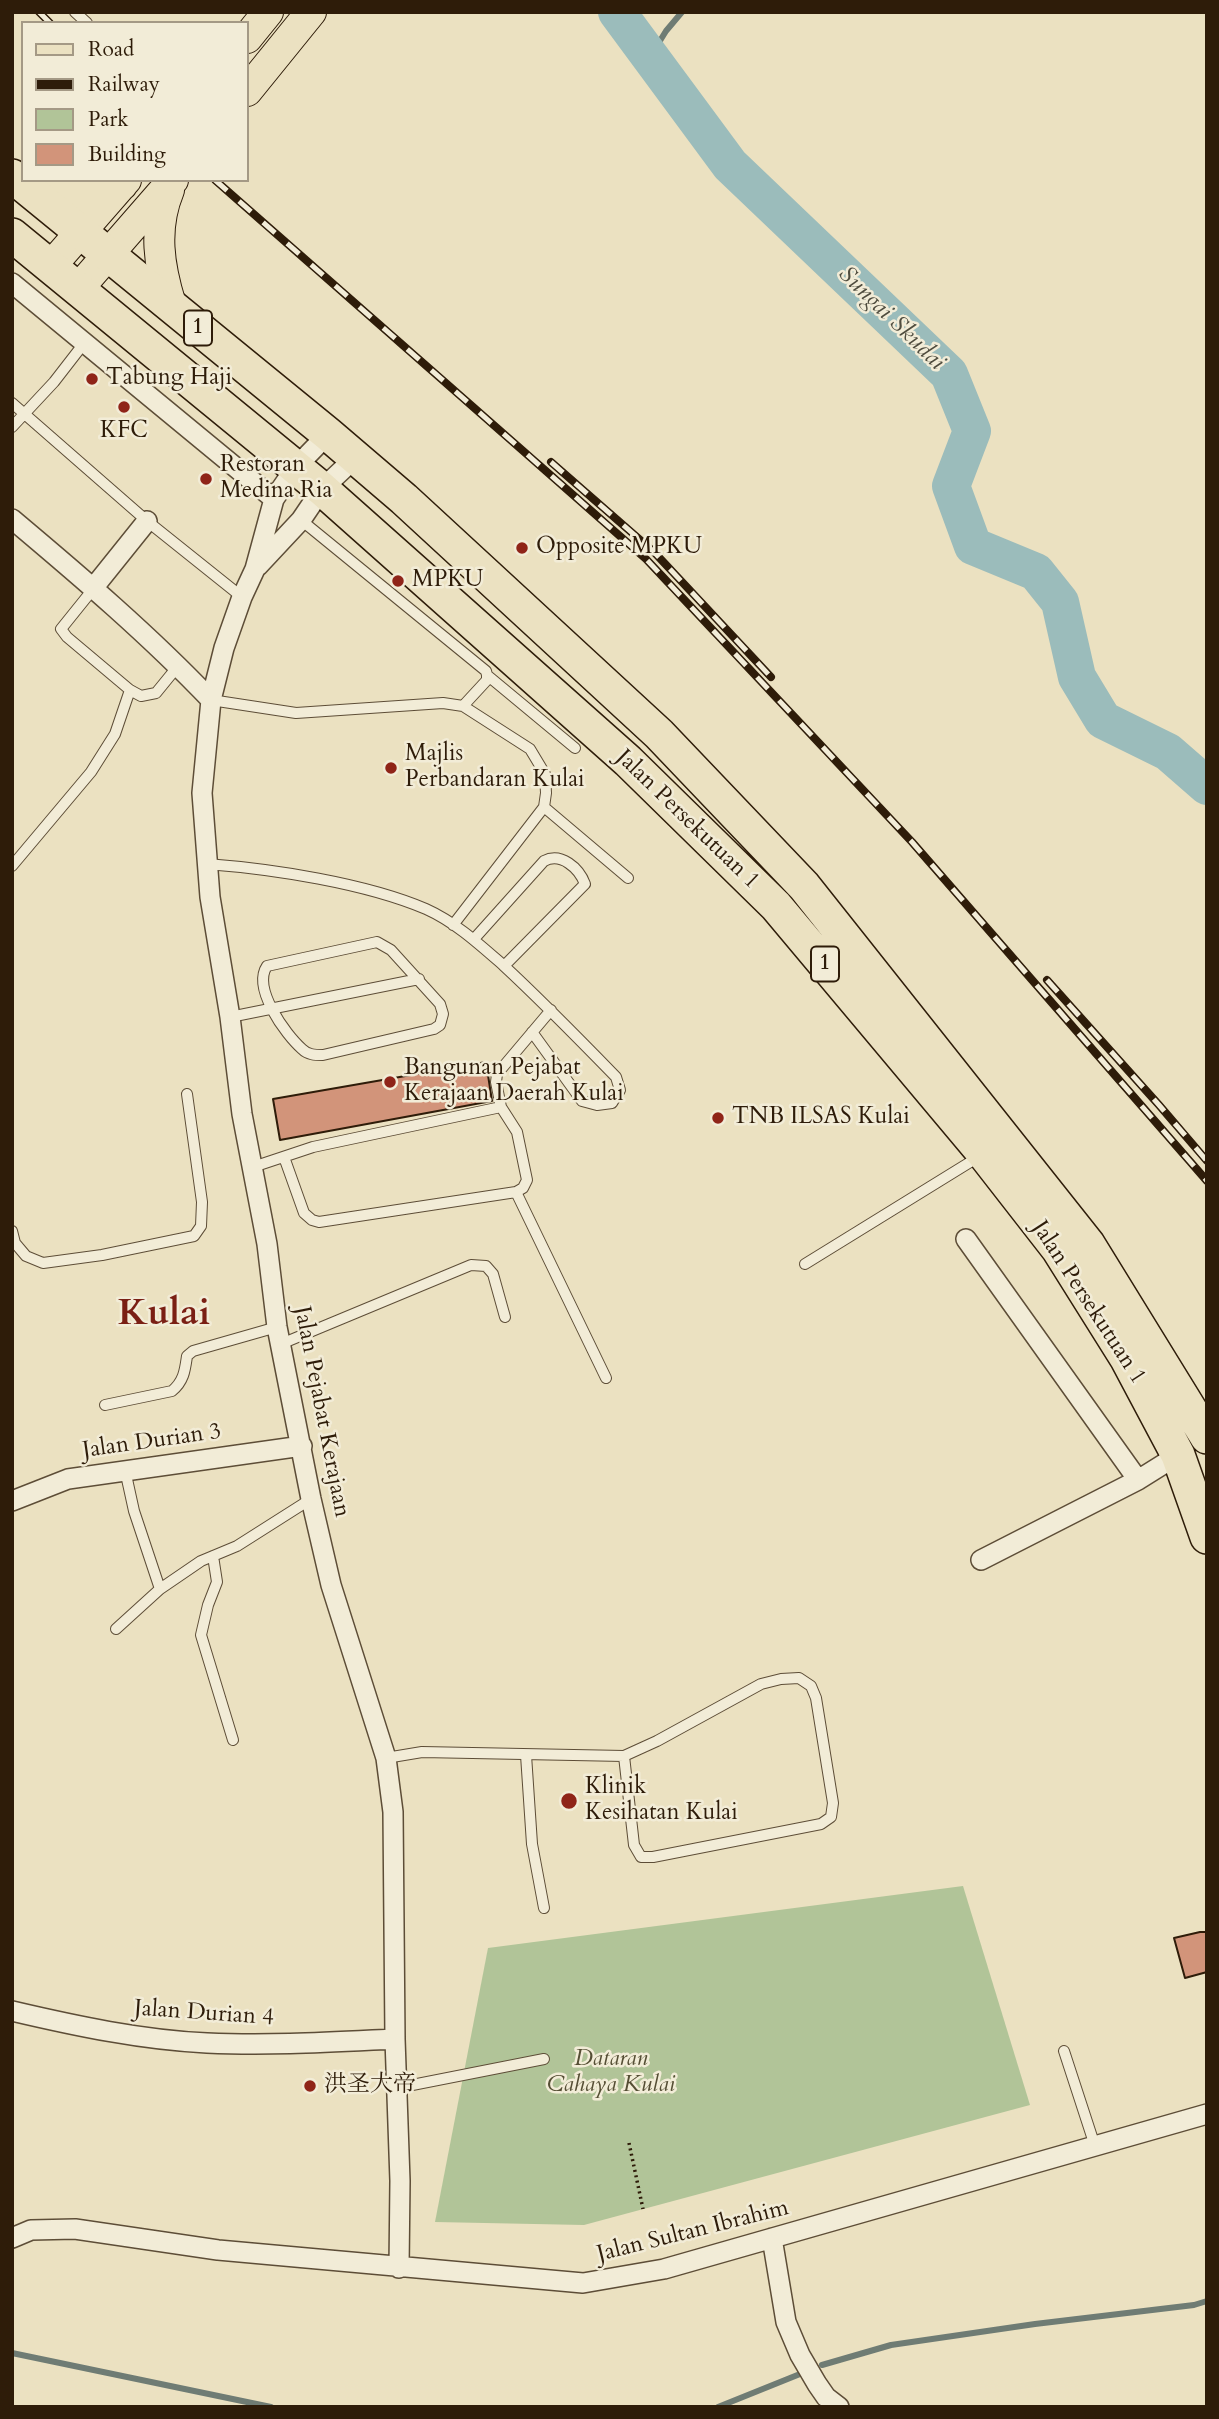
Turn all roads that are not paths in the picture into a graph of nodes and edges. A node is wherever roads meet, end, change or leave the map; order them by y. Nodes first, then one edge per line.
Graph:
1 (268, 12) edge
2 (311, 12) edge
3 (248, 37) edge
4 (248, 90) edge
5 (171, 182) edge
6 (172, 182) edge
7 (21, 183) edge
8 (124, 183) edge
9 (81, 231) junction
10 (12, 235) edge
11 (108, 254) junction
12 (51, 266) junction
13 (12, 283) edge
14 (79, 289) junction
15 (171, 305) junction
16 (85, 342) junction
17 (12, 403) edge
18 (25, 414) junction
19 (12, 427) edge
20 (328, 434) junction
21 (356, 457) junction
22 (296, 467) junction
23 (322, 489) junction
24 (274, 499) junction
25 (12, 519) edge
26 (301, 520) junction
27 (146, 521) junction
28 (255, 569) junction
29 (94, 587) junction
30 (242, 597) junction
31 (178, 666) junction
32 (487, 675) junction
33 (130, 690) junction
34 (211, 701) junction
35 (463, 706) junction
36 (575, 748) dead end
37 (544, 807) junction
38 (207, 864) junction
39 (12, 866) edge
40 (628, 877) dead end
41 (453, 925) junction
42 (474, 939) junction
43 (504, 966) junction
44 (419, 979) junction
45 (271, 1009) junction
46 (551, 1010) junction
47 (230, 1017) junction
48 (532, 1032) junction
49 (187, 1094) dead end
50 (501, 1107) junction
51 (984, 1154) junction
52 (284, 1157) junction
53 (253, 1167) junction
54 (516, 1192) junction
55 (12, 1231) edge
56 (966, 1239) dead end
57 (805, 1264) dead end
58 (505, 1317) dead end
59 (279, 1336) junction
60 (606, 1378) dead end
61 (105, 1405) dead end
62 (1207, 1437) edge
63 (302, 1446) junction
64 (1178, 1455) junction
65 (125, 1470) junction
66 (1138, 1480) junction
67 (311, 1499) junction
68 (12, 1501) edge
69 (1207, 1536) edge
70 (214, 1556) junction
71 (981, 1560) dead end
72 (160, 1589) junction
73 (116, 1629) dead end
74 (233, 1740) dead end
75 (526, 1755) junction
76 (624, 1756) junction
77 (386, 1758) junction
78 (544, 1908) dead end
79 (12, 2011) edge
80 (395, 2039) junction
81 (1064, 2051) dead end
82 (544, 2059) dead end
83 (397, 2088) junction
84 (1207, 2115) edge
85 (1096, 2146) junction
86 (12, 2238) edge
87 (772, 2238) junction
88 (399, 2268) junction
89 (839, 2407) edge

1 - 3 main road
2 - 4 main road
5 - 11 main road
6 - 15 main road
7 - 8 main road
7 - 9 highway, Jalan Persekutuan 1 / 1
8 - 9 main road
9 - 11 highway, Jalan Persekutuan 1 / 1
9 - 12 main road
10 - 12 highway, Jalan Persekutuan 1 / 1
11 - 14 main road
11 - 15 highway, Jalan Persekutuan 1 / 1
12 - 14 highway, Jalan Persekutuan 1 / 1
13 - 16 street
14 - 22 highway, Jalan Persekutuan 1 / 1
15 - 20 highway, Jalan Persekutuan 1 / 1
16 - 18 lane
16 - 24 street
17 - 18 lane
18 - 19 lane
18 - 27 lane
20 - 21 highway, Jalan Persekutuan 1 / 1
20 - 22 street, Jalan Pejabat Kerajaan
21 - 23 street, Jalan Pejabat Kerajaan
21 - 62 highway, Jalan Persekutuan 1 / 1
22 - 23 highway, Jalan Persekutuan 1 / 1
22 - 24 street, Jalan Pejabat Kerajaan
23 - 26 street, Jalan Pejabat Kerajaan
23 - 51 highway, Jalan Persekutuan 1 / 1
24 - 28 street, Jalan Pejabat Kerajaan
25 - 29 street
26 - 28 street, Jalan Pejabat Kerajaan
26 - 32 lane
27 - 29 street
27 - 30 lane
28 - 30 street, Jalan Pejabat Kerajaan
29 - 31 street
29 - 33 lane
30 - 34 street, Jalan Pejabat Kerajaan
31 - 33 lane
31 - 34 street
32 - 35 lane
32 - 36 lane
33 - 39 lane
34 - 35 lane
34 - 38 street, Jalan Pejabat Kerajaan
35 - 37 lane
37 - 40 lane
37 - 41 lane
38 - 41 lane
38 - 47 street, Jalan Pejabat Kerajaan
41 - 42 lane
42 - 43 lane
42 - 43 lane
43 - 46 lane
44 - 45 lane
44 - 45 lane
44 - 45 lane
45 - 47 lane
46 - 48 lane
46 - 48 lane
47 - 53 street, Jalan Pejabat Kerajaan
48 - 50 lane
49 - 55 lane
50 - 52 lane
50 - 54 lane
51 - 57 lane
51 - 64 highway, Jalan Persekutuan 1 / 1
52 - 53 lane
52 - 54 lane
53 - 59 street, Jalan Pejabat Kerajaan
54 - 60 lane
56 - 66 street
58 - 59 lane
59 - 61 lane
59 - 63 street, Jalan Pejabat Kerajaan
63 - 65 street, Jalan Durian 3
63 - 67 street, Jalan Pejabat Kerajaan
64 - 66 street
64 - 69 highway, Jalan Persekutuan 1 / 1
65 - 68 street, Jalan Durian 3
65 - 72 lane
66 - 71 street
67 - 70 lane
67 - 77 street, Jalan Pejabat Kerajaan
70 - 72 lane
70 - 74 lane
72 - 73 lane
75 - 76 lane
75 - 77 lane
75 - 78 lane
76 - 76 lane
77 - 80 street, Jalan Pejabat Kerajaan
79 - 80 street, Jalan Durian 4
80 - 83 street, Jalan Pejabat Kerajaan
81 - 85 lane
82 - 83 lane
83 - 88 street, Jalan Pejabat Kerajaan
84 - 85 street, Jalan Sultan Ibrahim
85 - 87 street, Jalan Sultan Ibrahim
86 - 88 street, Jalan Sultan Ibrahim
87 - 88 street, Jalan Sultan Ibrahim
87 - 89 street

